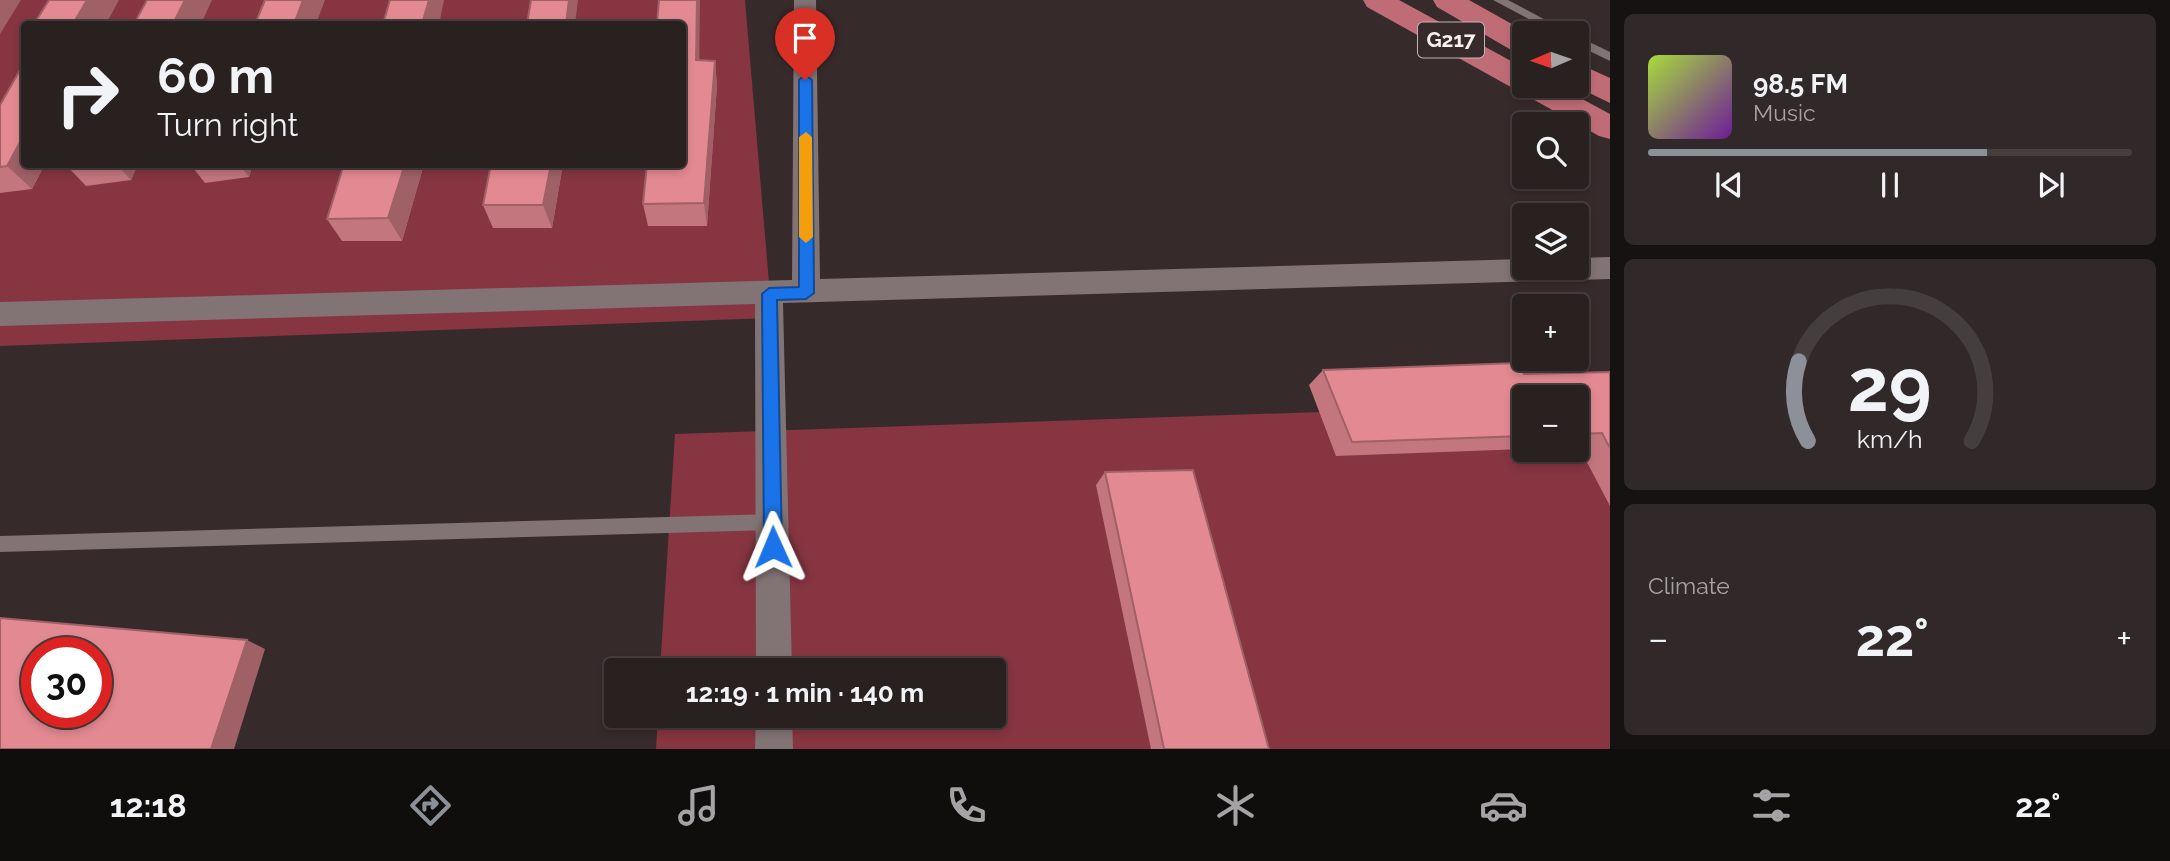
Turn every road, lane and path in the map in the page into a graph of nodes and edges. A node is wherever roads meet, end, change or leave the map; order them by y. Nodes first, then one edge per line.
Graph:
1 (805, 0) edge
2 (1377, 0) edge
3 (1447, 0) edge
4 (1499, 0) edge
5 (1540, 21) edge
6 (1512, 37) edge
7 (1589, 46) edge
8 (1610, 57) edge
9 (1512, 74) edge
10 (1589, 81) edge
11 (1610, 92) edge
12 (1556, 98) edge
13 (1610, 128) edge
14 (1610, 268) edge
15 (806, 293) junction
16 (769, 294) junction
17 (0, 314) edge
18 (773, 522) junction
19 (0, 544) edge
20 (774, 658) edge
21 (774, 728) edge
22 (775, 749) edge

1 - 15 street
2 - 9 highway, G217
3 - 6 highway, G217
4 - 5 lane
7 - 8 lane
10 - 11 highway
12 - 13 highway
14 - 15 street
15 - 16 street
16 - 17 street
16 - 18 street
18 - 19 lane
18 - 20 street
21 - 22 street

